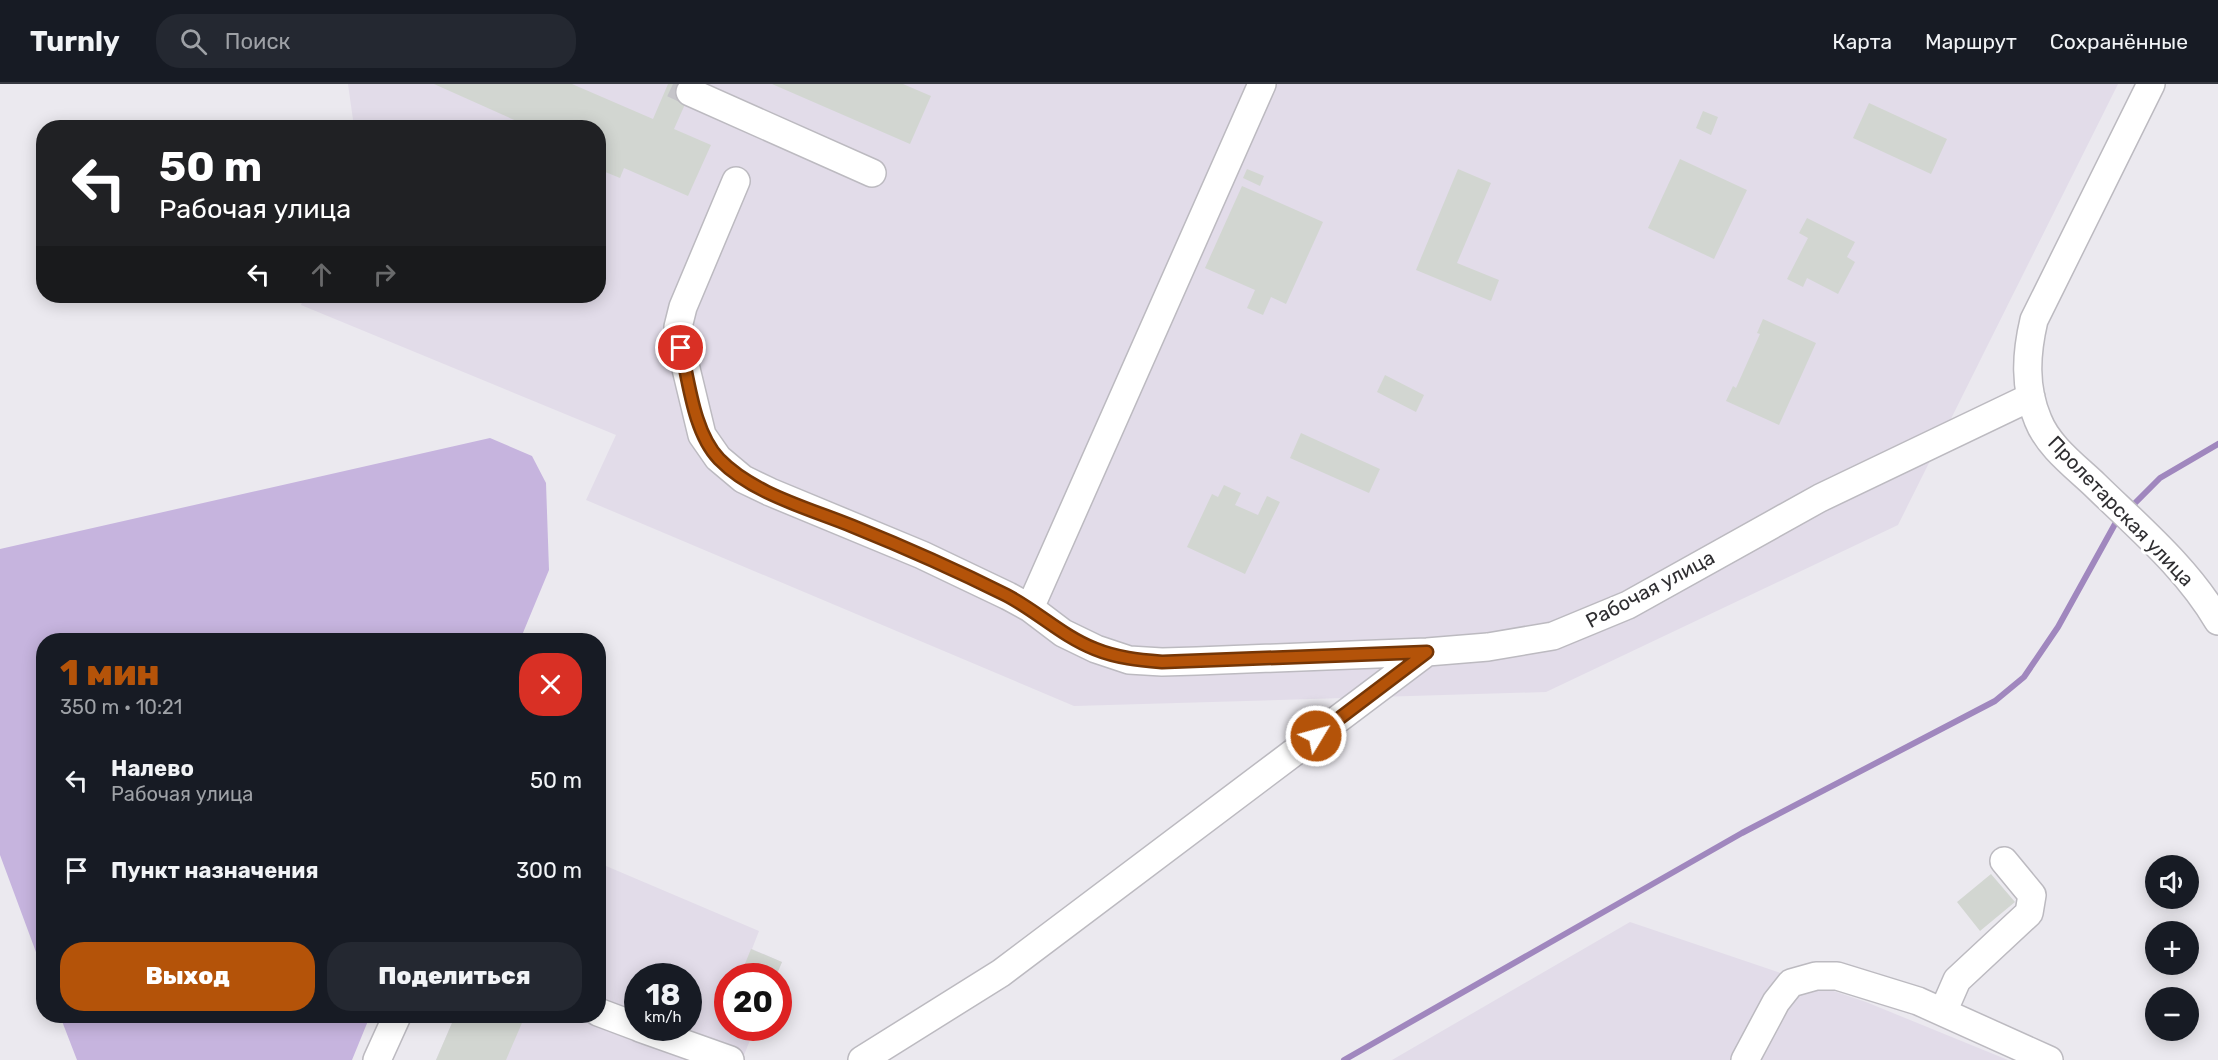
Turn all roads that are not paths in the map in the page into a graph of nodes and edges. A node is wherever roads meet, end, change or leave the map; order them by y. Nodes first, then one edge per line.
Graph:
1 (1262, 84) edge
2 (2151, 84) edge
3 (690, 92) tunnel mouth
4 (872, 173) dead end
5 (736, 181) dead end
6 (2031, 398) junction
7 (1030, 608) junction
8 (2218, 621) edge
9 (1427, 652) junction
10 (2004, 861) dead end
11 (1943, 1012) junction
12 (606, 1015) edge
13 (624, 1022) edge
14 (394, 1023) edge
15 (678, 1041) edge
16 (377, 1060) edge
17 (730, 1060) edge
18 (862, 1060) edge
19 (1745, 1060) edge
20 (2049, 1060) edge

1 - 7 street
2 - 6 street, Пролетарская улица
3 - 4 street
5 - 7 street, Рабочая улица
6 - 8 street, Пролетарская улица
6 - 9 street, Рабочая улица
7 - 9 street, Рабочая улица
9 - 18 street
10 - 11 street
11 - 19 street
11 - 20 street
12 - 13 street
14 - 16 street
15 - 17 street

